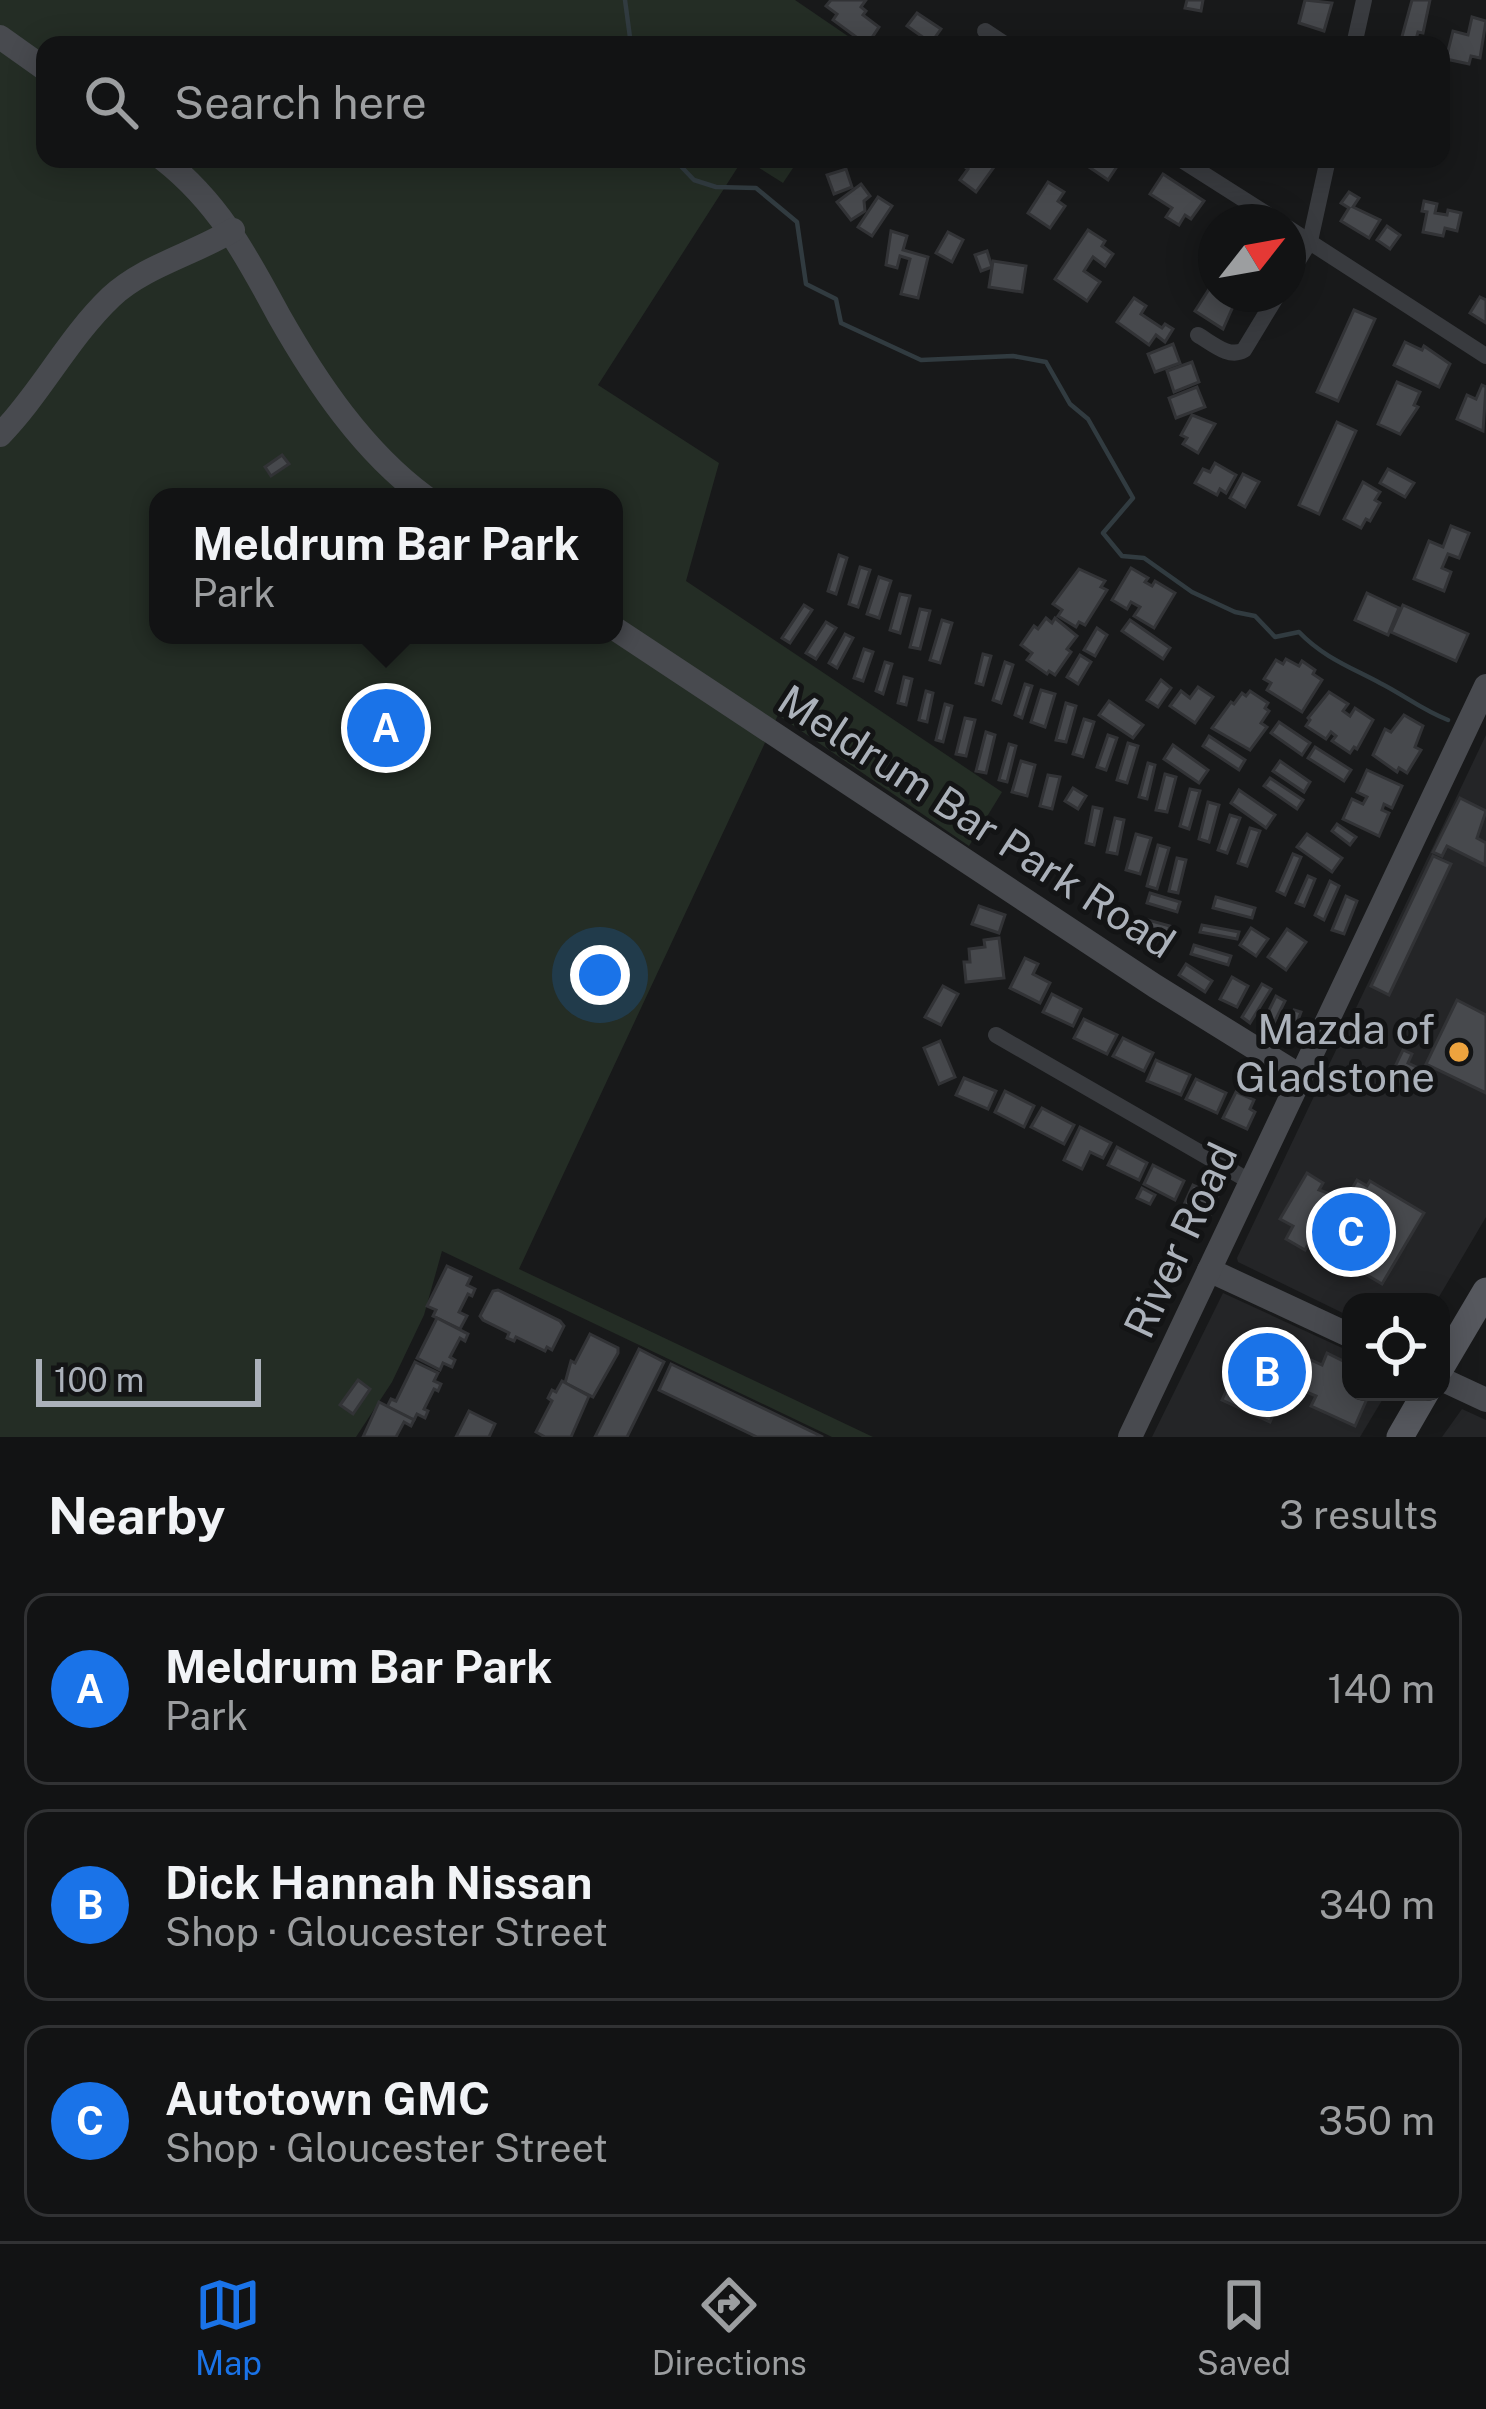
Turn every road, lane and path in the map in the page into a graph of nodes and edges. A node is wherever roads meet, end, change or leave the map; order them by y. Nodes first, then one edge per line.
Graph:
1 (1364, 0) edge
2 (985, 31) dead end
3 (992, 36) edge
4 (1356, 36) edge
5 (0, 37) edge
6 (36, 63) edge
7 (174, 168) edge
8 (1194, 168) edge
9 (1326, 168) edge
10 (1251, 204) edge
11 (232, 230) junction
12 (1306, 239) edge
13 (1310, 241) junction
14 (1306, 248) edge
15 (1267, 312) edge
16 (1198, 335) dead end
17 (1486, 356) edge
18 (0, 435) edge
19 (414, 488) edge
20 (623, 634) edge
21 (1486, 686) edge
22 (996, 1035) dead end
23 (1300, 1076) junction
24 (1251, 1182) junction
25 (1209, 1270) junction
26 (1486, 1292) edge
27 (1342, 1332) edge
28 (1450, 1352) edge
29 (1450, 1383) edge
30 (1486, 1400) edge
31 (1421, 1401) edge
32 (1130, 1437) edge
33 (1400, 1437) edge

1 - 4 street
2 - 3 street
5 - 6 street
7 - 11 street
8 - 10 street
9 - 13 street
11 - 18 street
11 - 19 street
12 - 13 street
13 - 14 street
13 - 17 street
15 - 16 street
20 - 23 street, Meldrum Bar Park Road
21 - 23 street, River Road
22 - 24 street
23 - 24 street, River Road
24 - 25 street, River Road
25 - 27 street
25 - 32 street, River Road
26 - 28 main road
29 - 30 street
31 - 33 main road

